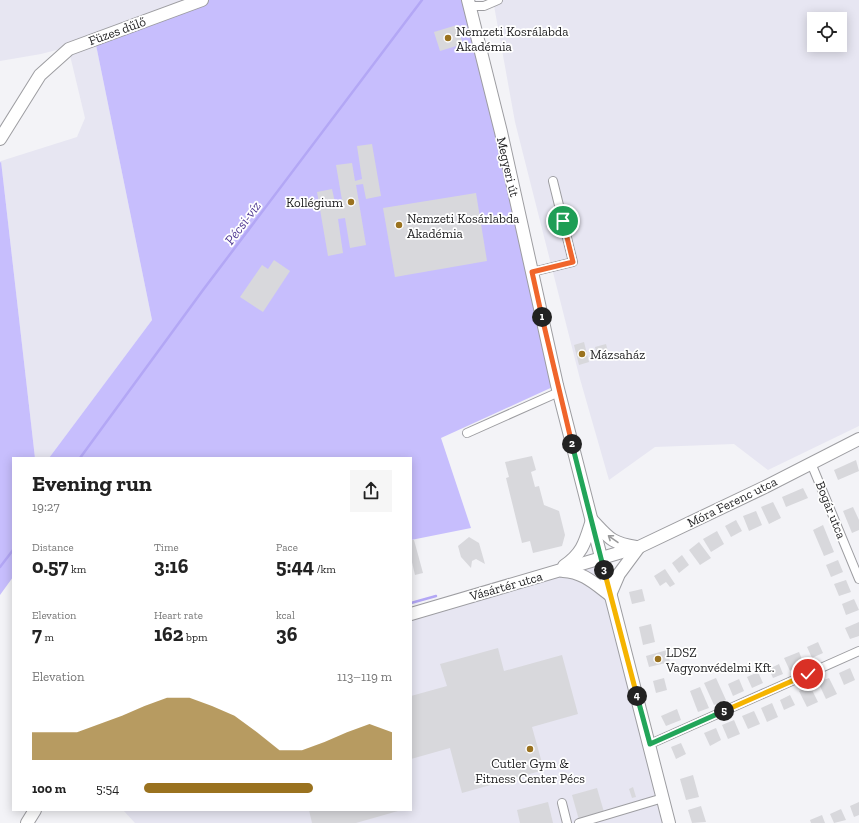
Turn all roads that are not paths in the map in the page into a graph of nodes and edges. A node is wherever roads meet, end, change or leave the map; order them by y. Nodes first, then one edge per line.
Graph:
1 (202, 0) edge
2 (498, 0) edge
3 (469, 3) edge
4 (0, 139) edge
5 (553, 180) dead end
6 (532, 272) junction
7 (559, 392) junction
8 (467, 433) dead end
9 (859, 439) edge
10 (811, 463) junction
11 (592, 520) junction
12 (639, 547) junction
13 (601, 558) junction
14 (556, 571) junction
15 (859, 579) edge
16 (610, 595) junction
17 (412, 614) edge
18 (859, 651) edge
19 (650, 744) junction
20 (663, 798) junction
21 (562, 803) dead end
22 (35, 811) edge
23 (27, 823) edge
24 (567, 823) edge
25 (579, 823) edge
26 (669, 823) edge

1 - 4 street, Füzes dűlő
2 - 3 street
3 - 6 street, Megyeri út
5 - 6 street
6 - 7 street, Megyeri út
7 - 8 street
7 - 11 street, Megyeri út
9 - 10 street, Móra Ferenc utca
10 - 12 street, Móra Ferenc utca
10 - 15 street, Bogár utca
12 -> 11 street
11 - 13 street, Megyeri út
11 - 14 street
12 - 13 street, Móra Ferenc utca
12 - 16 street
13 - 14 street, Vásártér utca
13 - 16 street, Megyeri út
14 - 16 street
14 - 17 street, Vásártér utca
16 - 19 street, Megyeri út
18 - 19 street
19 - 20 street, Megyeri út
20 - 25 street
20 - 26 street, Megyeri út
21 - 24 street
22 - 23 street

